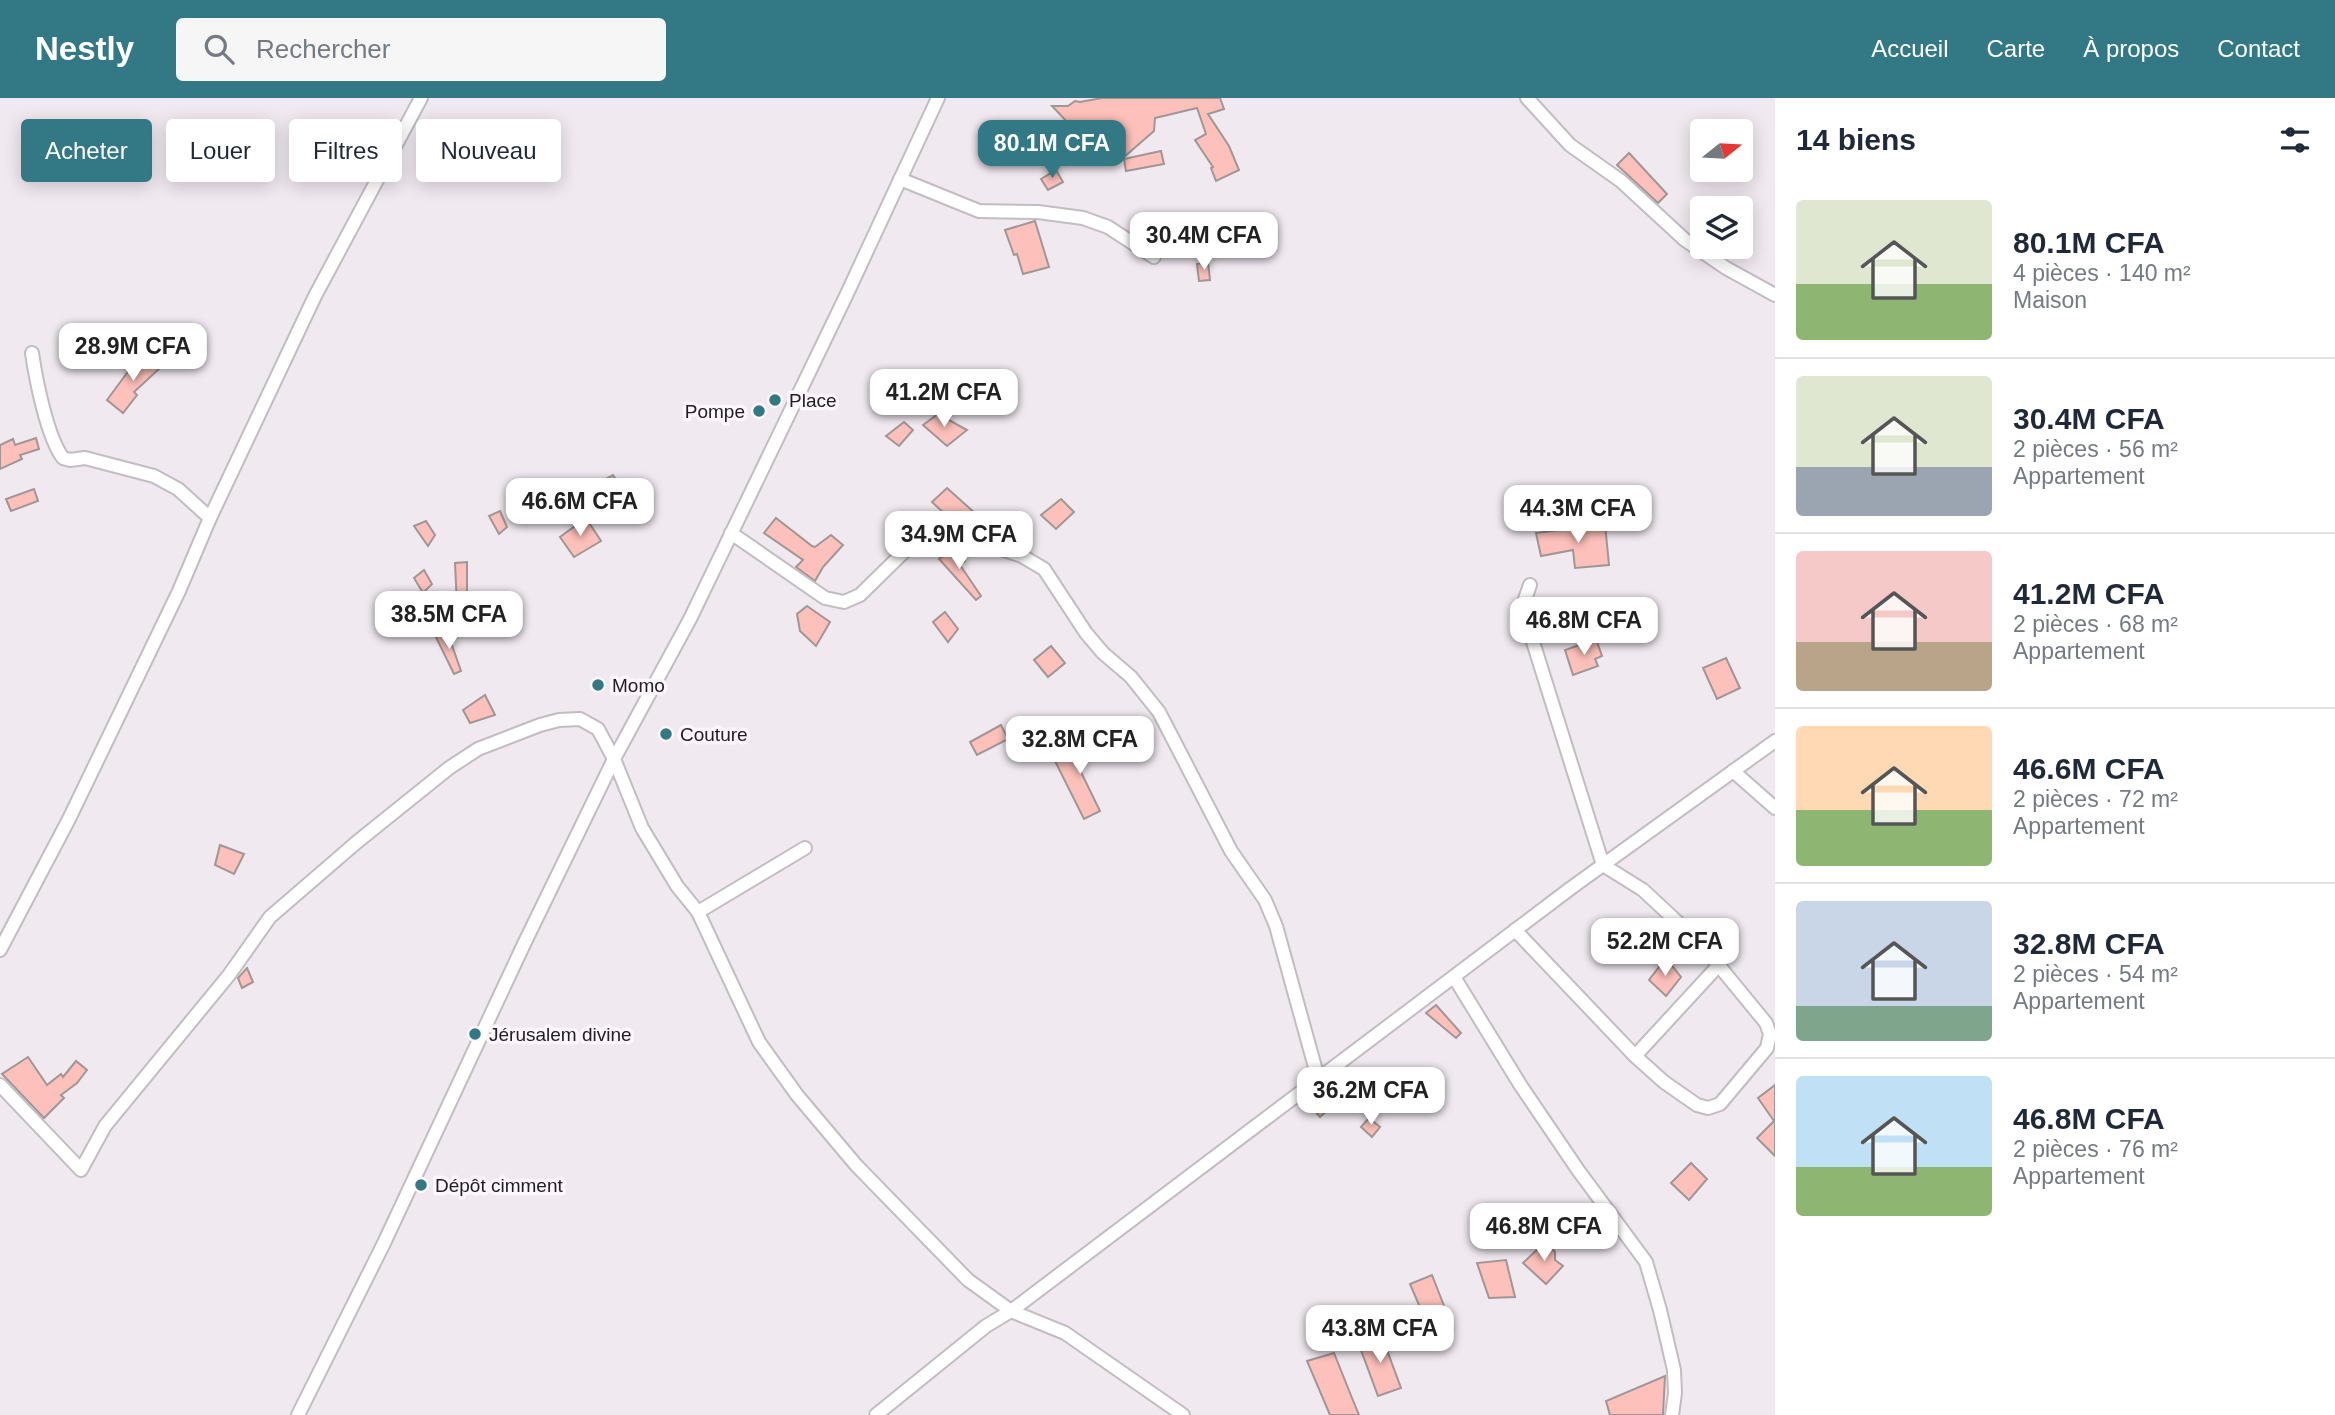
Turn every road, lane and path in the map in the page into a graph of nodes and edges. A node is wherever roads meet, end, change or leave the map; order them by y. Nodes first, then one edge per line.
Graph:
1 (421, 98) edge
2 (938, 98) edge
3 (1527, 98) edge
4 (900, 179) junction
5 (1154, 257) dead end
6 (1775, 295) edge
7 (32, 353) dead end
8 (210, 518) junction
9 (731, 533) junction
10 (1530, 585) dead end
11 (1775, 741) edge
12 (614, 759) junction
13 (1733, 771) junction
14 (1775, 808) edge
15 (805, 848) dead end
16 (1602, 865) junction
17 (698, 912) junction
18 (1516, 930) junction
19 (0, 950) edge
20 (1718, 966) junction
21 (1454, 977) junction
22 (1635, 1056) junction
23 (1318, 1078) junction
24 (0, 1085) edge
25 (1011, 1311) junction
26 (298, 1415) edge
27 (876, 1415) edge
28 (1183, 1415) edge
29 (1672, 1415) edge

1 - 8 street
2 - 4 street
3 - 6 street
4 - 5 street
4 - 9 street
7 - 8 street
8 - 19 street
9 - 12 street
9 - 23 street
10 - 16 street
11 - 13 street
12 - 17 street
12 - 24 street
12 - 26 street
13 - 14 street
13 - 16 street
15 - 17 street
16 - 18 street
16 - 20 street
17 - 25 street
18 - 21 street
18 - 22 street
20 - 22 street
20 - 22 street
21 - 23 street
21 - 29 street
23 - 25 street
25 - 27 street
25 - 28 street

